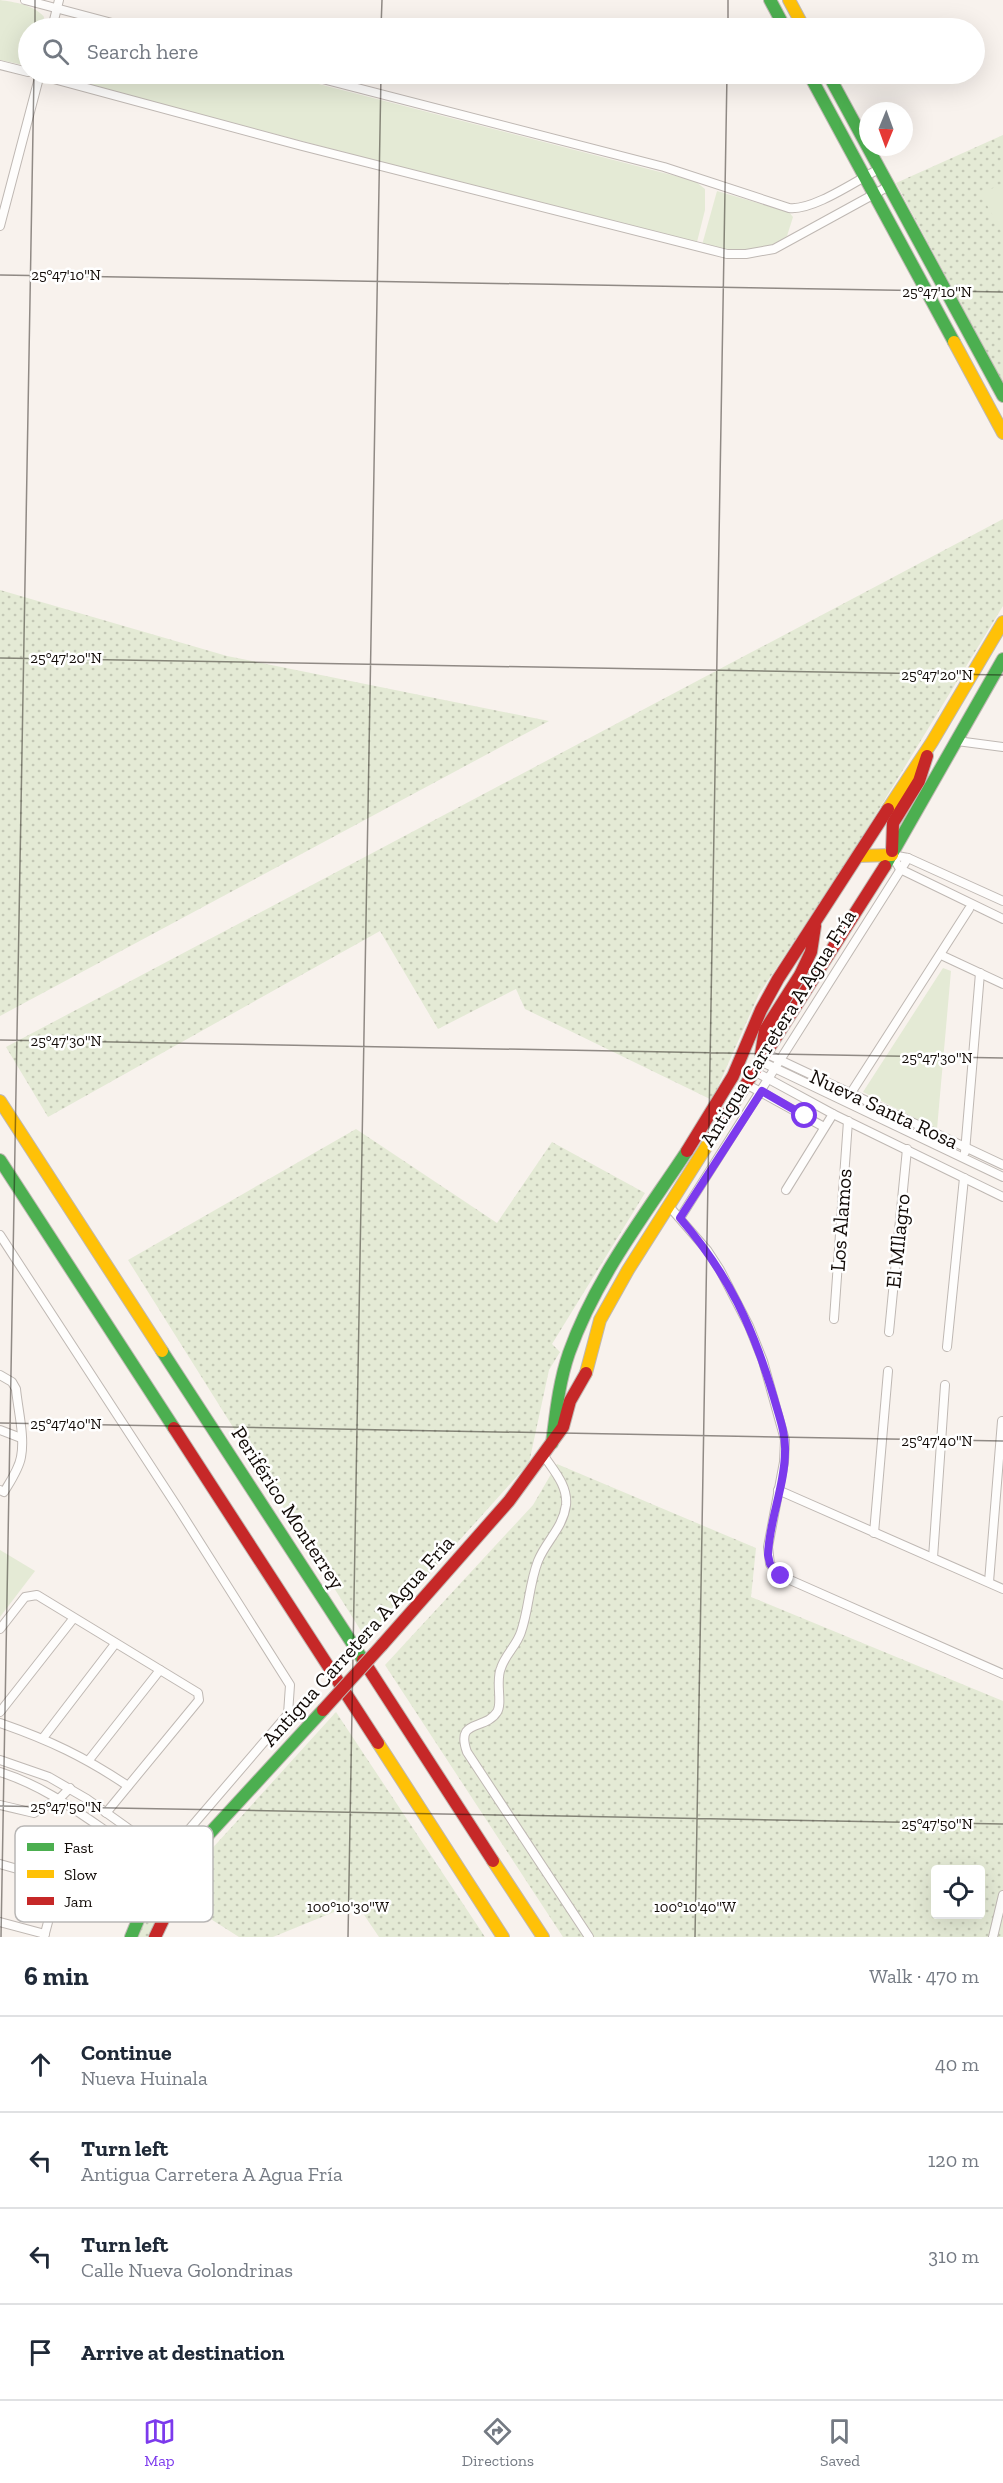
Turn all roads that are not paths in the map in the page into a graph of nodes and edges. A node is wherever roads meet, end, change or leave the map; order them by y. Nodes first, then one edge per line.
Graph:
1 (25, 0) edge
2 (770, 0) edge
3 (789, 0) edge
4 (58, 4) edge
5 (101, 18) edge
6 (780, 18) edge
7 (799, 18) edge
8 (0, 65) edge
9 (18, 70) edge
10 (36, 84) edge
11 (75, 84) edge
12 (342, 84) edge
13 (814, 84) edge
14 (833, 84) edge
15 (879, 169) junction
16 (863, 177) junction
17 (889, 186) junction
18 (874, 195) junction
19 (0, 226) edge
20 (1003, 396) edge
21 (1003, 433) edge
22 (1003, 622) edge
23 (1003, 659) edge
24 (932, 741) junction
25 (957, 741) junction
26 (1003, 747) edge
27 (892, 855) junction
28 (858, 856) junction
29 (908, 858) junction
30 (900, 869) junction
31 (980, 891) junction
32 (1003, 901) edge
33 (971, 907) junction
34 (1003, 919) edge
35 (815, 922) junction
36 (941, 955) junction
37 (980, 973) junction
38 (1003, 984) edge
39 (760, 1062) junction
40 (778, 1065) junction
41 (769, 1080) junction
42 (746, 1084) junction
43 (762, 1091) junction
44 (852, 1092) junction
45 (0, 1101) edge
46 (846, 1102) junction
47 (833, 1114) junction
48 (848, 1121) junction
49 (824, 1127) junction
50 (966, 1147) junction
51 (907, 1149) junction
52 (964, 1158) junction
53 (0, 1160) edge
54 (1003, 1165) edge
55 (1003, 1177) edge
56 (964, 1178) junction
57 (786, 1190) dead end
58 (1003, 1197) edge
59 (668, 1205) junction
60 (680, 1218) junction
61 (0, 1235) edge
62 (834, 1319) dead end
63 (889, 1332) dead end
64 (947, 1347) dead end
65 (888, 1371) dead end
66 (0, 1375) edge
67 (945, 1385) dead end
68 (1002, 1422) edge
69 (0, 1430) edge
70 (21, 1438) junction
71 (552, 1444) junction
72 (544, 1456) junction
73 (778, 1490) junction
74 (2, 1491) edge
75 (874, 1533) junction
76 (933, 1558) junction
77 (989, 1582) junction
78 (1003, 1589) edge
79 (73, 1619) junction
80 (0, 1629) edge
81 (116, 1644) junction
82 (160, 1670) junction
83 (1003, 1674) edge
84 (0, 1712) edge
85 (0, 1723) edge
86 (43, 1738) junction
87 (0, 1760) edge
88 (89, 1760) junction
89 (0, 1773) edge
90 (128, 1786) junction
91 (70, 1788) junction
92 (60, 1798) junction
93 (0, 1805) edge
94 (106, 1812) junction
95 (100, 1826) edge
96 (125, 1826) edge
97 (192, 1826) edge
98 (213, 1830) edge
99 (0, 1864) edge
100 (15, 1868) edge
101 (1003, 1895) edge
102 (0, 1922) edge
103 (138, 1922) edge
104 (162, 1922) edge
105 (44, 1936) edge
106 (131, 1937) edge
107 (155, 1937) edge
108 (504, 1937) edge
109 (543, 1937) edge
110 (589, 1937) edge
111 (993, 1937) edge

1 - 4 street
2 - 6 main road
3 - 7 main road
4 - 5 street
8 - 9 street
10 - 19 street
11 - 18 street
12 - 16 street
13 - 16 main road
14 - 15 main road
15 - 16 street
15 - 17 main road
16 - 18 main road
17 - 18 street
17 - 20 main road
18 - 21 main road
22 - 24 main road
23 - 25 main road
24 - 27 main road
24 - 28 main road, Antigua Carretera A Agua Fría
25 - 26 street
25 - 27 main road
27 - 28 main road
27 - 29 street
27 - 30 street
27 - 39 main road, Antigua Carretera A Agua Fría
28 - 35 main road, Antigua Carretera A Agua Fría
29 - 30 street, Antigua Carretera A Agua Fría
29 - 31 street
30 - 33 street
30 - 40 street, Antigua Carretera A Agua Fría
31 - 32 street
31 - 33 street
33 - 34 street
33 - 36 street
35 - 39 main road
35 - 71 main road, Antigua Carretera A Agua Fría
36 - 37 street
36 - 44 street
37 - 38 street
37 - 50 street
39 - 40 street, Nueva Santa Rosa
39 - 41 street
39 - 42 main road, Antigua Carretera A Agua Fría
40 - 41 street, Antigua Carretera A Agua Fría
40 - 44 street, Nueva Santa Rosa
40 - 46 street, Nueva Santa Rosa
41 - 43 street, Antigua Carretera A Agua Fría
41 - 47 street
42 - 43 street
42 - 59 main road, Antigua Carretera A Agua Fría
43 - 49 street
43 - 60 street, Antigua Carretera A Agua Fría
44 - 46 street
44 - 50 street, Nueva Santa Rosa
45 - 109 main road, Periférico Monterrey
46 - 52 street, Nueva Santa Rosa
47 - 48 street
47 - 49 street
48 - 51 street
48 - 62 street, Los Alamos
49 - 57 street
50 - 52 street
50 - 54 street, Nueva Santa Rosa
51 - 56 street
51 - 63 street, El MIlagro
52 - 55 street, Nueva Santa Rosa
53 - 108 main road
56 - 58 street
56 - 64 street
59 - 60 street
59 - 71 main road, Antigua Carretera A Agua Fría
60 - 73 street
61 - 97 street
65 - 75 street
66 - 70 street
67 - 76 street
68 - 77 street
69 - 70 street
70 - 74 street
71 - 72 main road, Antigua Carretera A Agua Fría
72 - 98 main road, Antigua Carretera A Agua Fría, bridge
72 - 110 street
73 - 75 street
73 - 83 street
75 - 76 street
76 - 77 street
77 - 78 street
79 - 80 street
79 - 81 street
79 - 84 street
81 - 82 street
81 - 86 street
82 - 88 street
82 - 90 street
85 - 86 street
86 - 88 street
87 - 91 street
88 - 90 street
89 - 92 street
90 - 94 street
91 - 92 street
91 - 94 street
92 - 93 street
92 - 95 street
94 - 96 street
99 - 100 street
101 - 111 street
102 - 105 street
103 - 106 main road, Antigua Carretera A Agua Fría
104 - 107 main road

